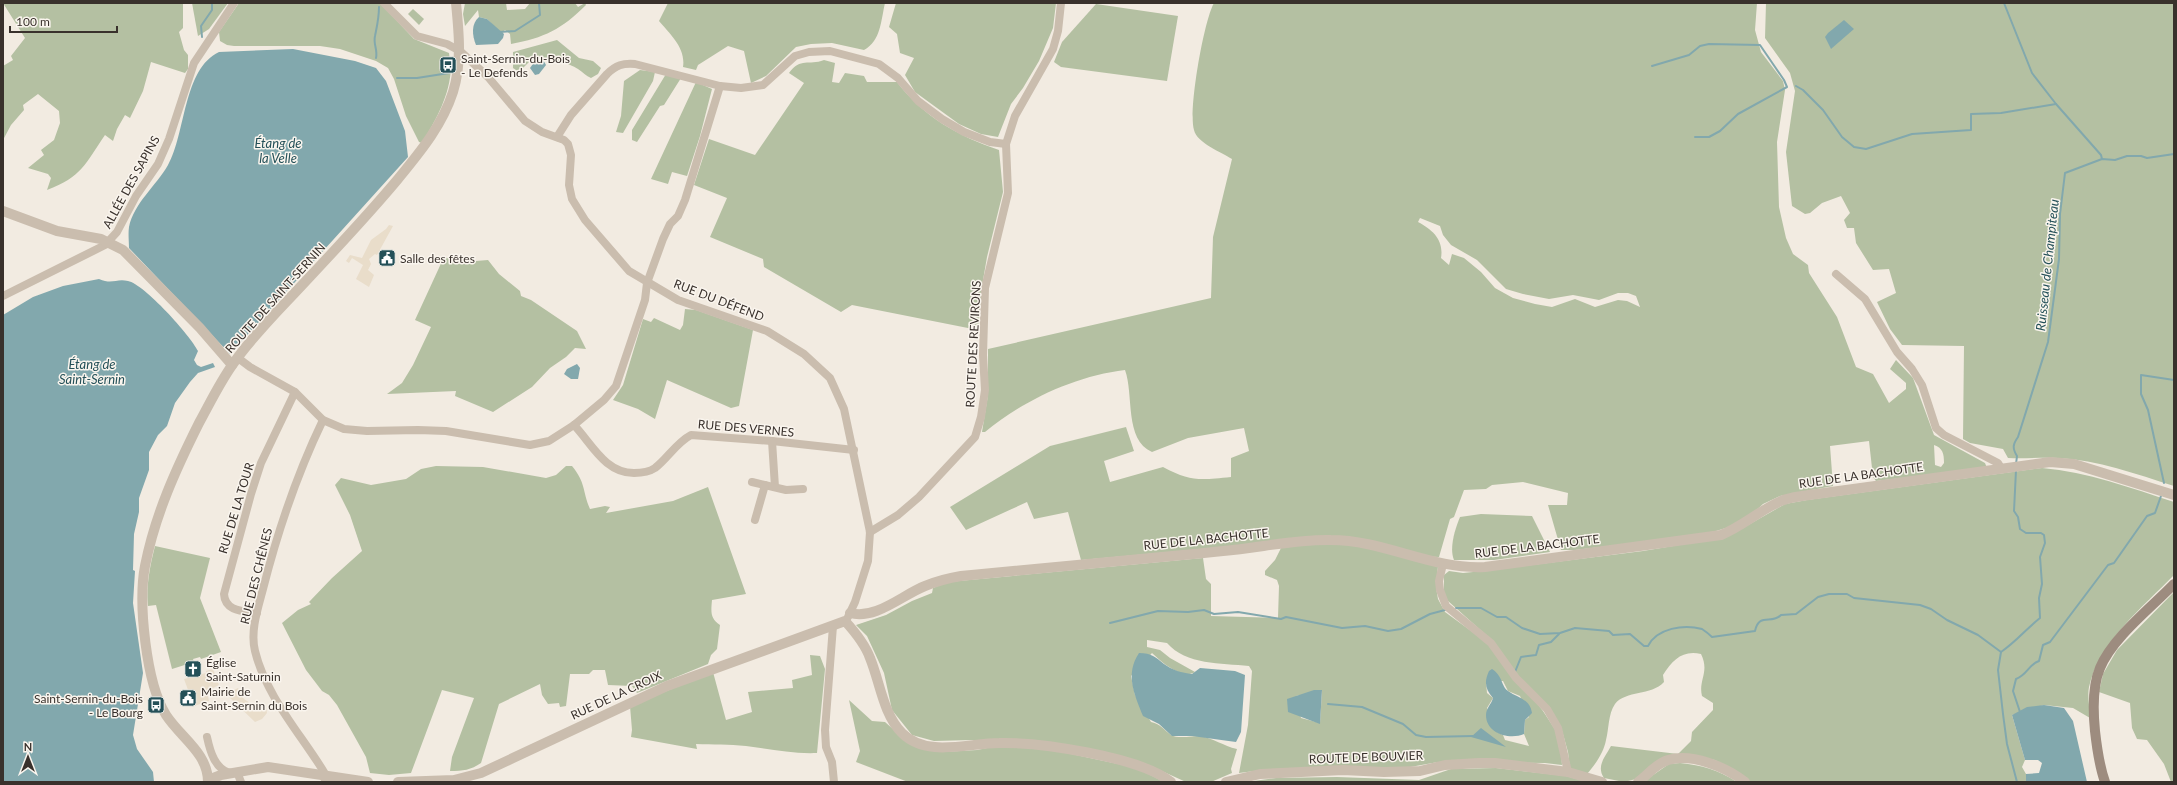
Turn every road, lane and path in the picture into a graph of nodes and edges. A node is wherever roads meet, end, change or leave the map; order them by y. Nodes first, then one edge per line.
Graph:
1 (234, 3) edge
2 (384, 3) edge
3 (456, 3) edge
4 (1061, 3) edge
5 (460, 51) junction
6 (720, 86) junction
7 (557, 137) junction
8 (1006, 144) junction
9 (3, 211) edge
10 (109, 242) junction
11 (1836, 274) dead end
12 (647, 283) junction
13 (3, 296) edge
14 (235, 361) junction
15 (295, 392) junction
16 (323, 420) junction
17 (574, 425) junction
18 (772, 441) junction
19 (854, 450) junction
20 (2005, 467) junction
21 (752, 482) dead end
22 (765, 485) junction
23 (775, 487) junction
24 (803, 489) dead end
25 (2174, 495) edge
26 (755, 520) dead end
27 (870, 532) junction
28 (1443, 564) junction
29 (2174, 584) edge
30 (257, 613) junction
31 (848, 617) junction
32 (833, 626) junction
33 (207, 737) dead end
34 (212, 755) junction
35 (218, 765) junction
36 (206, 766) junction
37 (1568, 772) junction
38 (237, 776) edge
39 (325, 779) edge
40 (210, 780) edge
41 (466, 780) edge
42 (368, 782) edge
43 (398, 782) edge
44 (834, 782) edge
45 (1172, 782) edge
46 (1226, 782) edge
47 (1602, 782) edge
48 (1638, 782) edge
49 (1745, 782) edge
50 (2105, 782) edge

1 - 10 street, ALLÉE DES SAPINS
2 - 5 street
3 - 5 street, ROUTE DE SAINT-SERNIN
4 - 8 street, ROUTE DES REVIRONS
5 - 7 street, RUE DU DÉFEND
5 - 14 street, ROUTE DE SAINT-SERNIN
6 - 7 street
6 - 8 street
6 - 12 street
7 - 12 street, RUE DU DÉFEND
8 - 27 street, ROUTE DES REVIRONS
9 - 10 street
10 - 13 street
10 - 14 street
11 - 20 street
12 - 17 street
12 - 19 street, RUE DU DÉFEND
14 - 15 street
14 - 36 street, ROUTE DE SAINT-SERNIN
15 - 16 street
15 - 30 street, RUE DE LA TOUR
16 - 17 street
16 - 30 street, RUE DES CHÊNES
17 - 18 street, RUE DES VERNES
18 - 19 street, RUE DES VERNES
18 - 23 street
19 - 27 street, RUE DU DÉFEND
20 - 25 street, RUE DE LA BACHOTTE
20 - 28 street, RUE DE LA BACHOTTE
21 - 22 street
22 - 23 street
22 - 26 street
23 - 24 street
27 - 31 street, RUE DU DÉFEND
28 - 31 street, RUE DE LA BACHOTTE
28 - 37 street
29 - 50 main road
30 - 39 street, RUE DES CHÊNES
31 - 32 street, RUE DE LA CROIX
31 - 45 street
32 - 41 street, RUE DE LA CROIX
32 - 44 street
33 - 34 street
34 - 35 street
34 - 36 street
35 - 38 street
35 - 40 street
36 - 40 street, ROUTE DE SAINT-SERNIN
37 - 46 street, ROUTE DE BOUVIER
37 - 47 street, ROUTE DE BOUVIER
38 - 39 street
38 - 40 street
39 - 42 street
41 - 43 street, RUE DE LA CROIX
48 - 49 street

